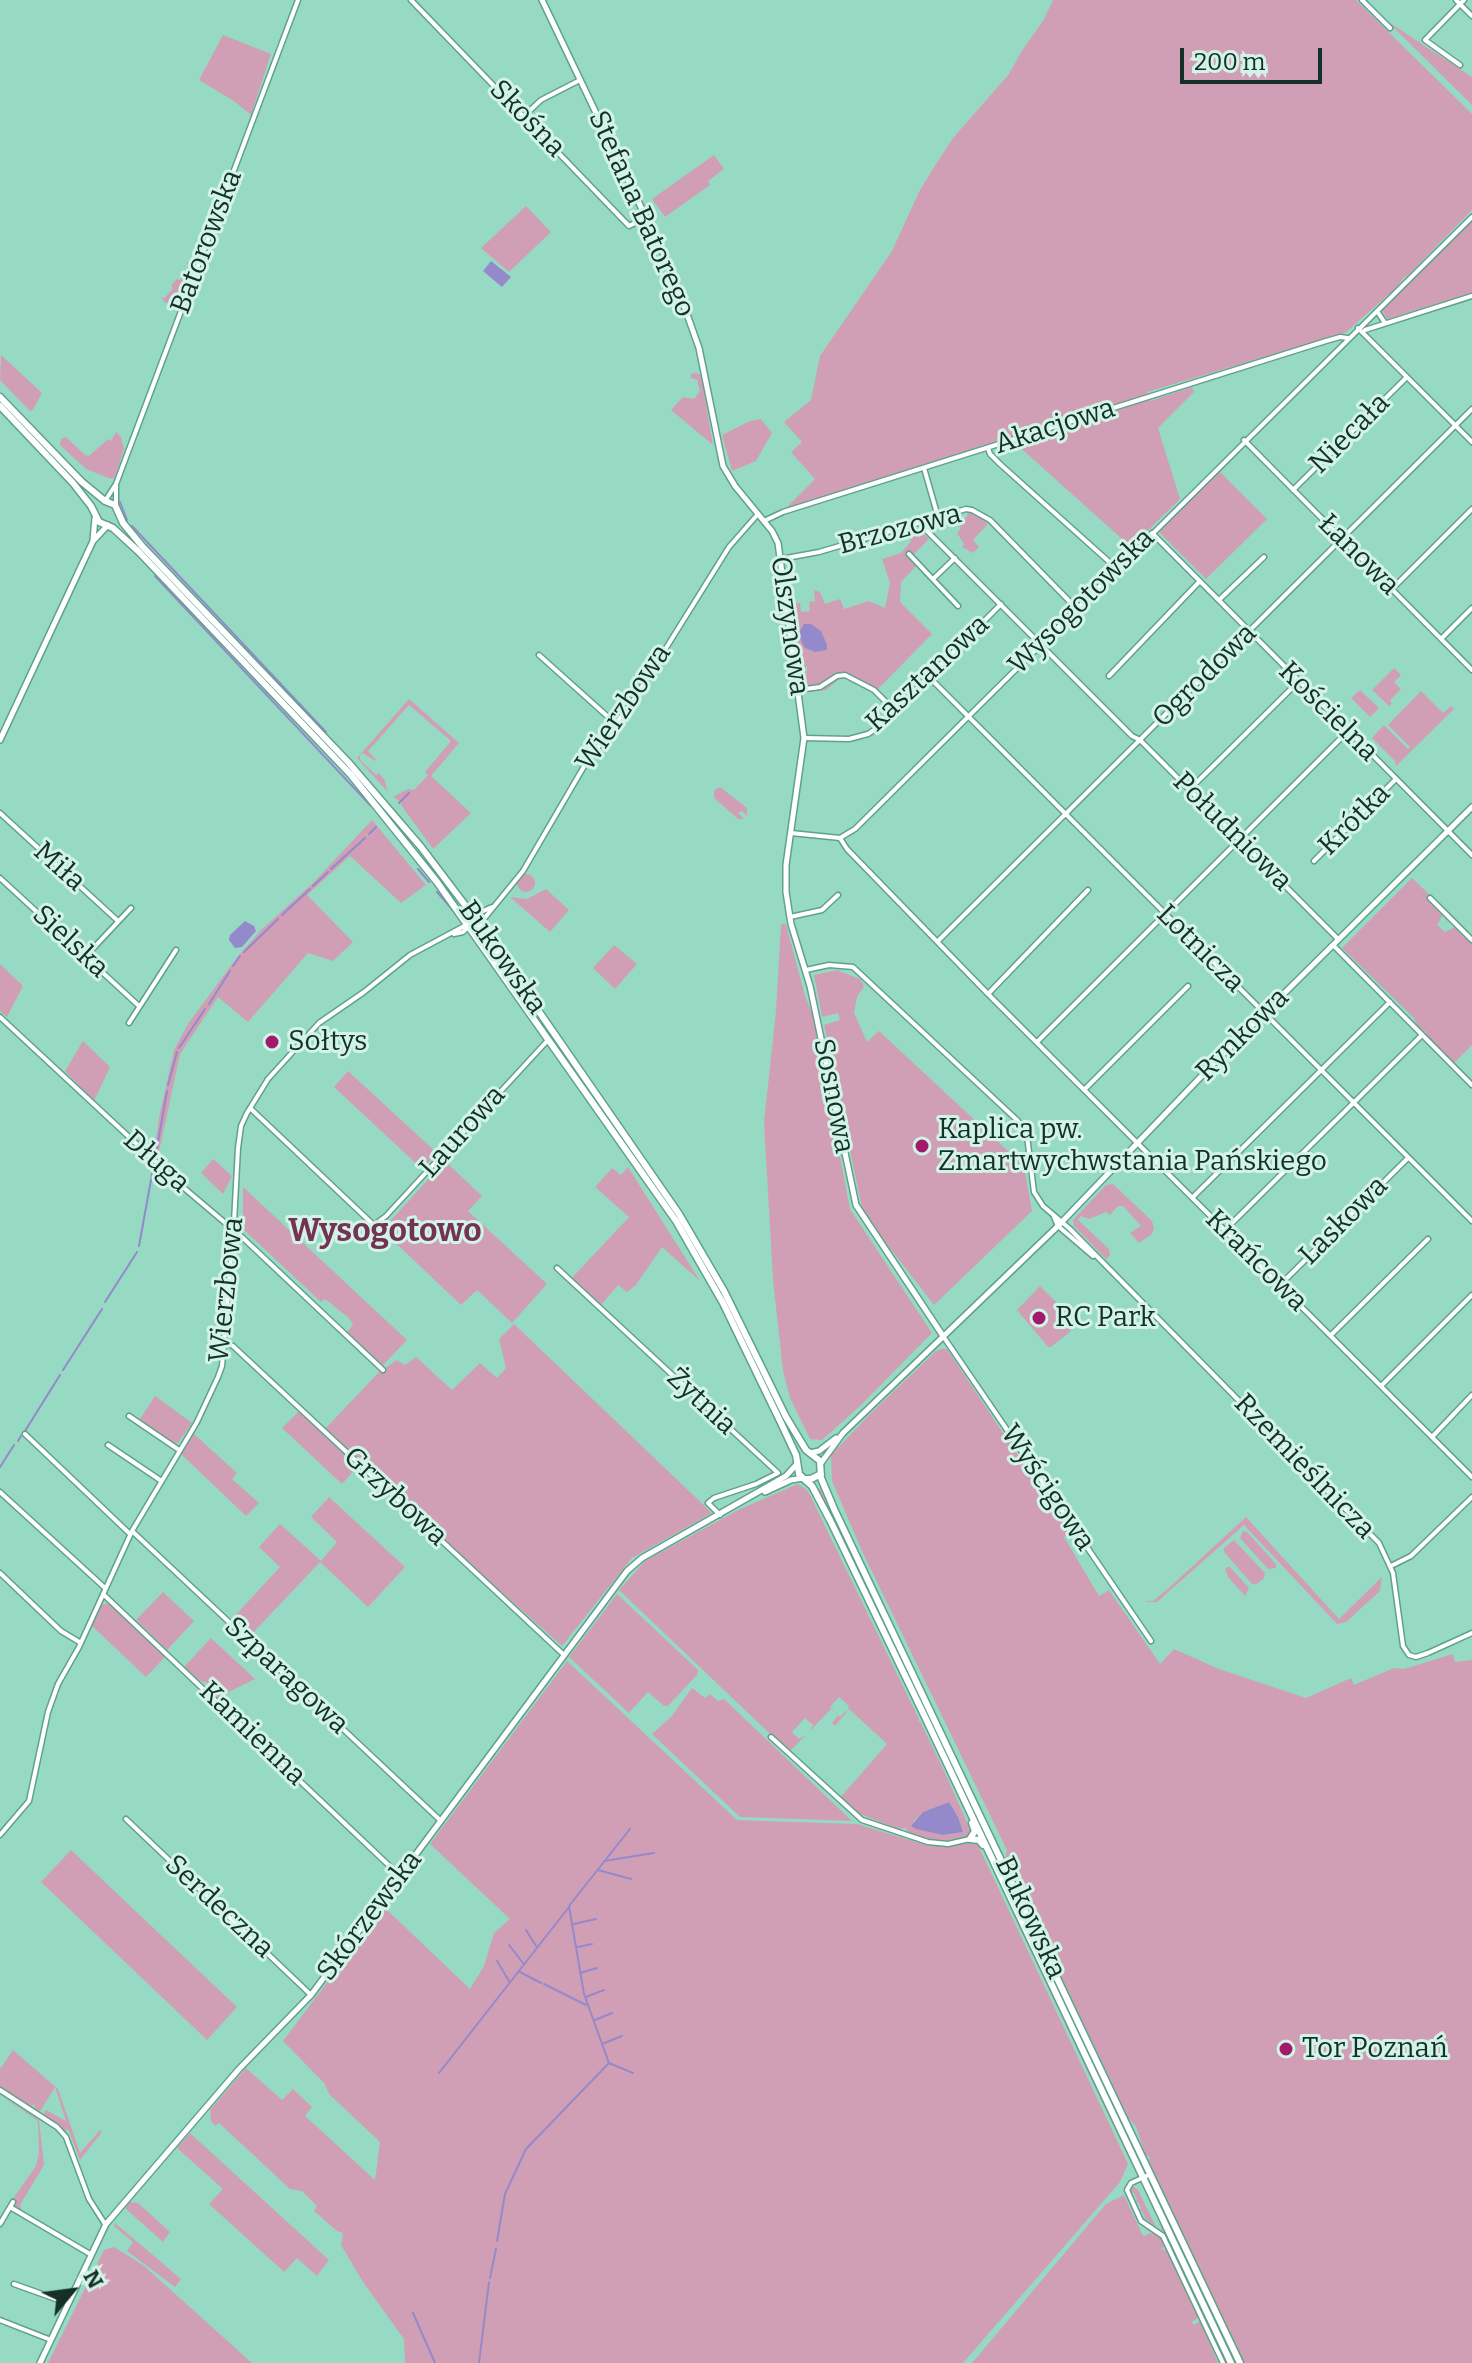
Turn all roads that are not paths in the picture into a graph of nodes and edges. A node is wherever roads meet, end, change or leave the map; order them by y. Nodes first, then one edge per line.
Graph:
1 (298, 0) edge
2 (411, 0) edge
3 (542, 0) edge
4 (1362, 0) edge
5 (1460, 1) edge
6 (1472, 16) edge
7 (1390, 28) dead end
8 (1460, 65) dead end
9 (580, 80) junction
10 (524, 116) junction
11 (647, 217) junction
12 (1472, 217) edge
13 (1472, 296) edge
14 (1377, 311) junction
15 (1385, 323) junction
16 (1358, 327) junction
17 (1365, 330) dead end
18 (1348, 338) junction
19 (1407, 377) junction
20 (0, 397) edge
21 (0, 406) edge
22 (1472, 409) edge
23 (1456, 426) junction
24 (716, 436) joint
25 (1244, 440) junction
26 (1472, 442) edge
27 (988, 448) junction
28 (924, 468) junction
29 (116, 484) junction
30 (1293, 490) junction
31 (105, 501) junction
32 (116, 507) junction
33 (1472, 509) edge
34 (758, 514) junction
35 (94, 515) junction
36 (119, 516) junction
37 (938, 517) junction
38 (764, 521) junction
39 (922, 522) junction
40 (108, 524) junction
41 (1152, 533) junction
42 (1342, 539) junction
43 (93, 541) junction
44 (909, 554) dead end
45 (1264, 557) dead end
46 (955, 558) junction
47 (781, 559) junction
48 (1116, 568) junction
49 (933, 579) junction
50 (1200, 581) junction
51 (1392, 589) junction
52 (1219, 600) junction
53 (1001, 604) junction
54 (958, 606) dead end
55 (1076, 608) junction
56 (1472, 608) edge
57 (1249, 632) junction
58 (1441, 639) junction
59 (1040, 644) junction
60 (539, 655) dead end
61 (1472, 670) edge
62 (1109, 676) dead end
63 (929, 677) junction
64 (1298, 682) junction
65 (798, 690) junction
66 (895, 711) junction
67 (968, 716) junction
68 (616, 724) junction
69 (1348, 731) junction
70 (804, 738) junction
71 (0, 740) edge
72 (1140, 740) junction
73 (1395, 780) junction
74 (1190, 789) junction
75 (1472, 807) edge
76 (0, 813) edge
77 (1066, 814) junction
78 (1448, 831) junction
79 (791, 833) junction
80 (840, 838) junction
81 (1239, 840) junction
82 (1472, 855) edge
83 (1314, 861) dead end
84 (0, 878) edge
85 (1088, 890) dead end
86 (838, 895) dead end
87 (1430, 898) dead end
88 (495, 906) junction
89 (131, 908) dead end
90 (468, 909) junction
91 (481, 912) junction
92 (1165, 914) junction
93 (790, 917) junction
94 (118, 921) junction
95 (472, 922) junction
96 (1472, 940) edge
97 (938, 941) junction
98 (1336, 942) junction
99 (176, 950) dead end
100 (86, 956) junction
101 (806, 970) junction
102 (1188, 986) dead end
103 (988, 994) junction
104 (1390, 1002) junction
105 (139, 1006) junction
106 (1264, 1013) junction
107 (0, 1017) edge
108 (129, 1023) dead end
109 (1422, 1035) junction
110 (550, 1038) junction
111 (1037, 1042) junction
112 (1322, 1071) junction
113 (1472, 1085) edge
114 (1085, 1089) junction
115 (1354, 1104) junction
116 (250, 1107) junction
117 (1138, 1143) junction
118 (1408, 1158) junction
119 (1193, 1197) junction
120 (1472, 1221) edge
121 (1060, 1224) junction
122 (374, 1225) junction
123 (379, 1230) dead end
124 (1225, 1230) junction
125 (233, 1231) junction
126 (1428, 1239) dead end
127 (557, 1268) dead end
128 (1280, 1285) junction
129 (1472, 1295) edge
130 (1331, 1335) junction
131 (943, 1336) junction
132 (224, 1343) junction
133 (383, 1370) dead end
134 (1381, 1386) junction
135 (1472, 1395) edge
136 (129, 1416) dead end
137 (843, 1433) junction
138 (25, 1434) dead end
139 (1432, 1437) junction
140 (108, 1445) dead end
141 (179, 1450) junction
142 (810, 1453) junction
143 (796, 1462) junction
144 (821, 1464) junction
145 (821, 1474) junction
146 (1472, 1477) edge
147 (804, 1478) junction
148 (160, 1480) junction
149 (0, 1492) edge
150 (1472, 1497) edge
151 (739, 1505) junction
152 (720, 1515) junction
153 (131, 1532) junction
154 (1391, 1566) junction
155 (0, 1573) edge
156 (104, 1591) junction
157 (1472, 1633) edge
158 (1151, 1641) dead end
159 (81, 1643) junction
160 (564, 1655) junction
161 (771, 1737) dead end
162 (956, 1783) junction
163 (126, 1819) dead end
164 (441, 1821) junction
165 (0, 1835) edge
166 (970, 1839) junction
167 (999, 1851) junction
168 (991, 1855) junction
169 (400, 1876) junction
170 (1023, 1922) junction
171 (311, 1995) junction
172 (0, 2090) edge
173 (1147, 2175) junction
174 (0, 2224) edge
175 (106, 2224) junction
176 (90, 2254) junction
177 (14, 2284) dead end
178 (67, 2303) junction
179 (0, 2320) edge
180 (51, 2340) junction
181 (40, 2363) edge
182 (1223, 2363) edge
183 (1231, 2363) edge
184 (1240, 2363) edge

1 - 29 street, Batorowska
2 - 10 street, Skośna
3 - 9 street, Stefana Batorego
4 - 7 street
5 - 6 street
5 - 8 street
9 - 10 street
9 - 11 street, Stefana Batorego
10 - 11 street, Skośna
11 - 24 street, Stefana Batorego
12 - 14 street, Wysogotowska
13 - 15 street
14 - 15 street
14 - 16 street, Wysogotowska
15 - 17 street
16 - 18 street, Wysogotowska
16 - 19 street
18 - 25 street, Wysogotowska
18 - 27 street, Akacjowa
19 - 23 street
19 - 30 street, Niecała
20 - 31 main road
21 - 35 main road
22 - 23 street, Ogrodowa
23 - 26 street
23 - 42 street, Ogrodowa
24 - 34 street, Olszynowa
25 - 30 street, Łanowa
25 - 41 street, Wysogotowska
27 - 28 street, Akacjowa
27 - 48 street
28 - 37 street
28 - 38 street, Akacjowa
29 - 31 street, Batorowska
29 - 32 street, Batorowska
30 - 42 street, Łanowa
31 - 32 main road
31 - 35 main road
32 - 36 main road
33 - 51 street
34 - 38 street, Olszynowa
34 - 68 street, Wierzbowa
35 - 40 main road
35 - 43 street
36 - 40 main road
36 - 90 main road, Bukowska
37 - 39 street, Brzozowa
37 - 55 street, Brzozowa
38 - 47 street, Olszynowa
39 - 46 street, Południowa
39 - 47 street, Brzozowa
40 - 43 street
40 - 95 main road, Bukowska
41 - 48 street, Wysogotowska
41 - 50 street, Kościelna
42 - 51 street, Łanowa
42 - 57 street, Ogrodowa
43 - 71 street
44 - 49 street
45 - 52 street
46 - 49 street
46 - 53 street, Południowa
47 - 65 street, Olszynowa
48 - 55 street, Wysogotowska
49 - 54 street
50 - 52 street, Kościelna
50 - 62 street
51 - 58 street, Łanowa
52 - 57 street, Kościelna
53 - 59 street, Południowa
53 - 63 street, Kasztanowa
55 - 59 street, Wysogotowska
56 - 58 street
57 - 64 street, Kościelna
57 - 72 street, Ogrodowa
58 - 61 street, Łanowa
59 - 67 street, Wysogotowska
59 - 72 street, Południowa
60 - 68 street
63 - 66 street, Kasztanowa
63 - 67 street, Lotnicza
64 - 69 street, Kościelna
64 - 74 street
65 - 66 street
65 - 70 street, Olszynowa
66 - 70 street, Kasztanowa
67 - 77 street, Lotnicza
67 - 80 street, Wysogotowska
68 - 88 street, Wierzbowa
69 - 73 street, Kościelna
69 - 81 street
70 - 79 street, Olszynowa
72 - 74 street, Południowa
72 - 77 street, Ogrodowa
73 - 78 street, Kościelna
73 - 83 street, Krótka
74 - 81 street, Południowa
75 - 78 street, Rynkowa
76 - 94 street, Miła
77 - 92 street, Lotnicza
77 - 97 street, Ogrodowa
78 - 82 street, Kościelna
78 - 98 street, Rynkowa
79 - 80 street
79 - 93 street, Sosnowa
80 - 97 street, Krańcowa
81 - 92 street
81 - 98 street, Południowa
84 - 100 street, Sielska
85 - 103 street
86 - 93 street
87 - 96 street
88 - 91 street, Wierzbowa
88 - 95 street, Wierzbowa
89 - 94 street
90 - 91 street
90 - 95 main road, Bukowska
91 - 95 street, Wierzbowa
92 - 106 street, Lotnicza
92 - 111 street
93 - 101 street, Sosnowa
94 - 100 street
95 - 110 main road, Bukowska
95 - 116 street, Wierzbowa
95 - 142 main road, Bukowska
97 - 103 street, Krańcowa
98 - 104 street, Południowa
98 - 106 street, Rynkowa
99 - 105 street
100 - 105 street, Sielska
101 - 121 street
101 - 131 street, Sosnowa
102 - 114 street
103 - 111 street, Krańcowa
104 - 109 street, Południowa
104 - 112 street
105 - 108 street
106 - 112 street, Lotnicza
106 - 117 street, Rynkowa
107 - 125 street, Długa
109 - 113 street, Południowa
109 - 115 street
110 - 122 street, Laurowa
110 - 143 main road, Bukowska
111 - 114 street, Krańcowa
112 - 115 street, Lotnicza
112 - 119 street
114 - 117 street, Krańcowa
115 - 118 street, Lotnicza
115 - 124 street
116 - 122 street
116 - 125 street, Wierzbowa
117 - 119 street, Krańcowa
117 - 121 street, Rynkowa
118 - 120 street, Lotnicza
118 - 128 street, Laskowa
119 - 124 street, Krańcowa
121 - 131 street, Rynkowa
121 - 154 street, Rzemieślnicza
122 - 123 street
124 - 128 street, Krańcowa
125 - 132 street, Wierzbowa
125 - 133 street, Długa
126 - 130 street
127 - 152 street, Żytnia
128 - 130 street, Krańcowa
129 - 134 street
130 - 134 street, Krańcowa
131 - 137 street, Rynkowa
131 - 158 street, Wyścigowa
132 - 141 street, Wierzbowa
132 - 160 street, Grzybowa
134 - 139 street, Krańcowa
135 - 139 street
136 - 141 street
137 - 142 street, Rynkowa
137 - 144 street, Rynkowa
138 - 153 street, Szparagowa
139 - 146 street, Krańcowa
140 - 148 street
141 - 148 street, Wierzbowa
142 - 143 main road
142 - 144 main road
143 - 147 main road
143 - 151 street, Skórzewska
144 - 145 main road
145 - 147 main road
145 - 167 main road, Bukowska
147 - 151 street, Skórzewska
147 - 162 main road, Bukowska
148 - 153 street, Wierzbowa
149 - 156 street, Kamienna
150 - 154 street
151 - 152 street, Skórzewska
152 - 160 street, Skórzewska
153 - 156 street, Wierzbowa
153 - 164 street, Szparagowa
154 - 157 street, Rzemieślnicza
155 - 159 street
156 - 159 street, Wierzbowa
156 - 169 street, Kamienna
159 - 165 street, Wierzbowa
160 - 164 street, Skórzewska
161 - 166 street
162 - 166 main road
162 - 168 main road, Bukowska
163 - 171 street, Serdeczna
164 - 169 street, Skórzewska
166 - 170 main road
167 - 168 main road
167 - 173 main road, Bukowska
168 - 170 main road, Bukowska
169 - 171 street, Skórzewska
170 - 173 main road, Bukowska
171 - 175 street, Skórzewska
172 - 175 street
173 - 182 street
173 - 183 main road, Bukowska
173 - 184 main road, Bukowska
174 - 176 street
175 - 176 street, Skórzewska
176 - 178 street, Skórzewska
177 - 178 street
178 - 180 street, Skórzewska
179 - 180 street
180 - 181 street, Skórzewska

